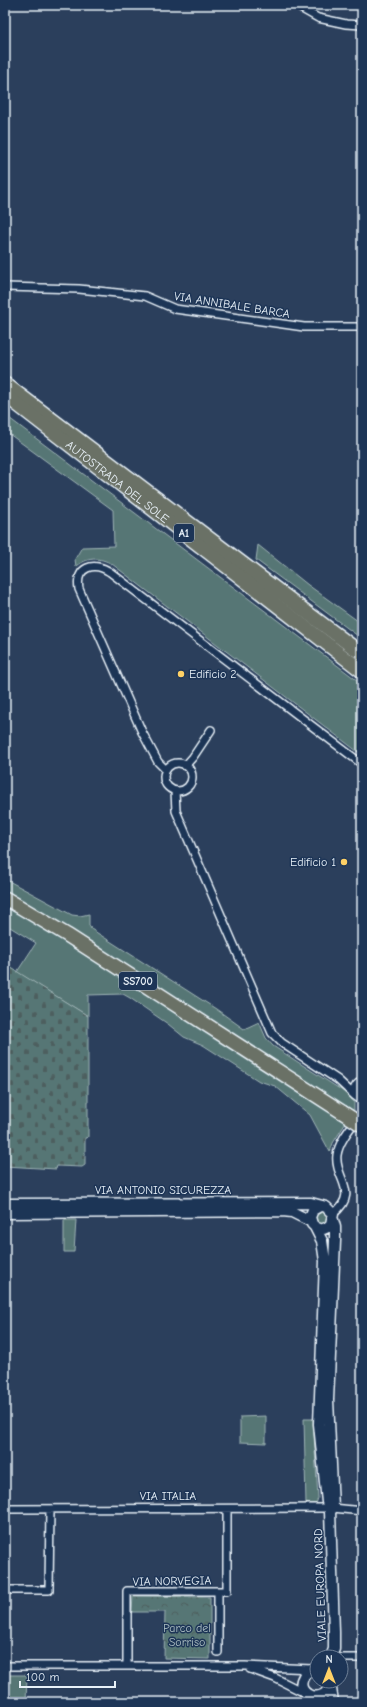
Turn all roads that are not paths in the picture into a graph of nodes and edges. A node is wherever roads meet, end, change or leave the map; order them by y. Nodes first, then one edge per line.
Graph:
1 (295, 5) edge
2 (362, 25) edge
3 (5, 287) edge
4 (362, 327) edge
5 (5, 384) edge
6 (5, 395) edge
7 (362, 654) edge
8 (362, 671) edge
9 (211, 730) dead end
10 (362, 764) edge
11 (185, 766) junction
12 (166, 770) junction
13 (175, 791) junction
14 (5, 898) edge
15 (338, 1080) junction
16 (361, 1082) edge
17 (358, 1099) edge
18 (361, 1118) edge
19 (5, 1204) edge
20 (320, 1206) junction
21 (5, 1213) edge
22 (333, 1217) junction
23 (312, 1224) junction
24 (5, 1509) edge
25 (50, 1509) junction
26 (227, 1509) junction
27 (330, 1509) junction
28 (362, 1511) edge
29 (5, 1590) edge
30 (218, 1591) junction
31 (334, 1649) edge
32 (218, 1652) dead end
33 (349, 1658) edge
34 (362, 1658) edge
35 (5, 1666) edge
36 (127, 1666) junction
37 (245, 1666) junction
38 (309, 1670) edge
39 (309, 1672) edge
40 (327, 1689) edge
41 (331, 1689) edge
42 (310, 1697) edge
43 (333, 1702) edge

1 - 2 street
3 - 4 street, VIA ANNIBALE BARCA
5 - 7 highway, AUTOSTRADA DEL SOLE / A1
6 - 8 highway, AUTOSTRADA DEL SOLE / A1
9 - 11 street
10 - 12 street
11 - 12 street
11 - 13 street
12 - 13 street
13 - 15 street
14 - 18 highway, SS700, bridge
15 - 16 street
15 - 17 street
16 - 17 street
17 - 18 street
18 - 22 street
19 - 20 street, VIA ANTONIO SICUREZZA
20 - 22 street, VIA ANTONIO SICUREZZA
20 - 23 street
21 - 23 street, VIA ANTONIO SICUREZZA
22 - 23 street
22 - 27 street
23 - 27 street
24 - 25 street, VIA ITALIA
25 - 26 street, VIA ITALIA
25 - 29 street
26 - 27 street, VIA ITALIA
26 - 30 street
27 - 28 street, VIA ITALIA
27 - 31 street, VIALE EUROPA NORD
30 - 32 street
30 - 36 street, VIA NORVEGIA
33 - 34 street
35 - 36 street
36 - 37 street
37 - 38 street
37 - 42 street
39 - 42 street
40 - 42 street
41 - 43 street

